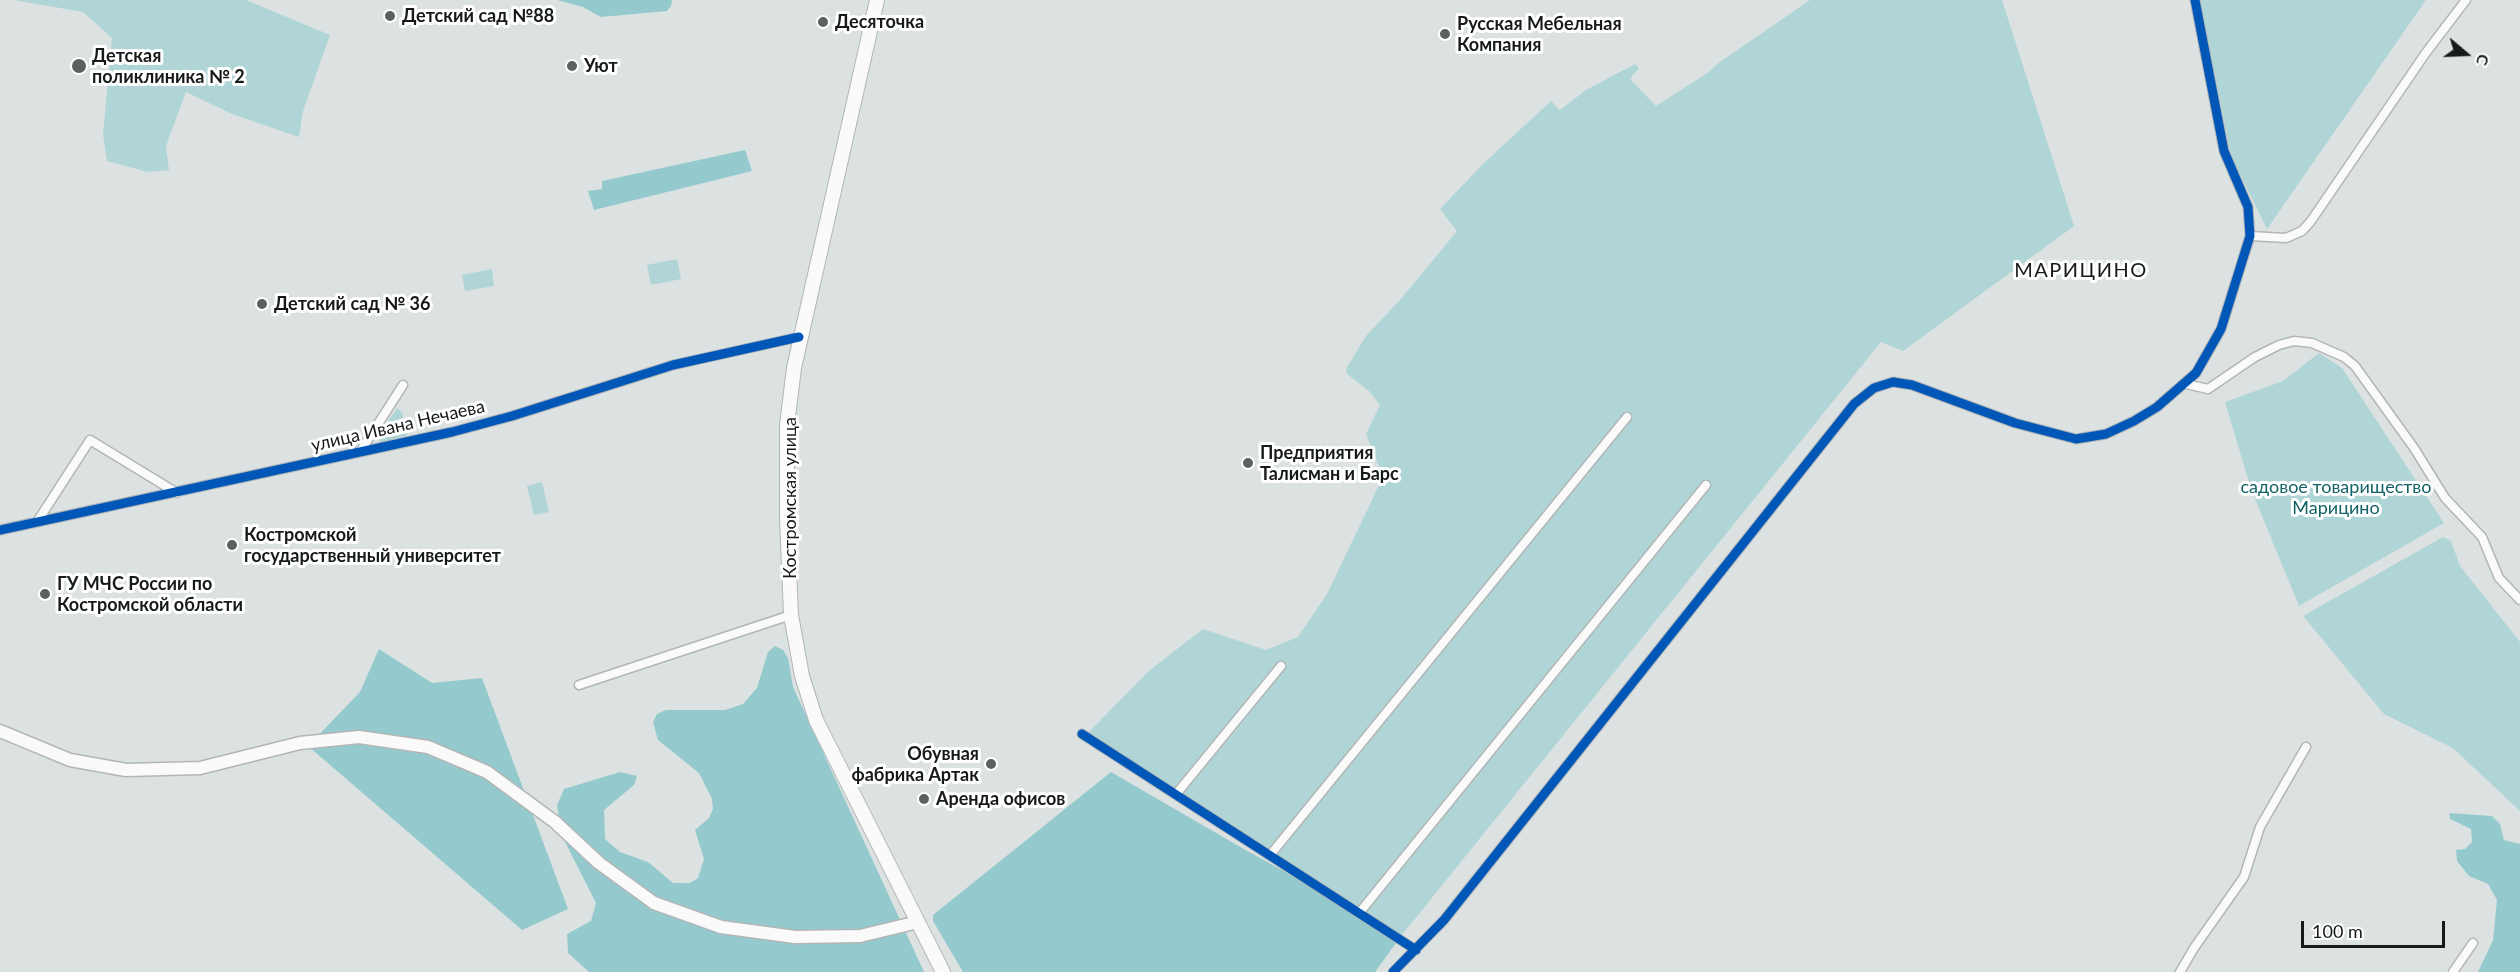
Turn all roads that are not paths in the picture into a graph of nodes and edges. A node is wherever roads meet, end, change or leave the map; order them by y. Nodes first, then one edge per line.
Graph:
1 (877, 0) edge
2 (2195, 0) edge
3 (2466, 0) edge
4 (2250, 236) junction
5 (799, 338) junction
6 (2186, 384) junction
7 (403, 385) dead end
8 (1627, 417) dead end
9 (360, 452) junction
10 (1706, 484) dead end
11 (177, 493) junction
12 (37, 522) junction
13 (0, 530) edge
14 (2520, 600) edge
15 (791, 615) junction
16 (1281, 666) dead end
17 (579, 685) dead end
18 (0, 731) edge
19 (1082, 734) dead end
20 (2306, 747) dead end
21 (1177, 793) junction
22 (1271, 854) junction
23 (1360, 912) junction
24 (918, 922) junction
25 (2473, 943) dead end
26 (1416, 950) junction
27 (943, 972) edge
28 (1393, 972) edge
29 (2180, 972) edge
30 (2453, 972) edge

1 - 5 main road, Костромская улица
2 - 4 street
3 - 4 street
4 - 6 street
5 - 9 street, улица Ивана Нечаева
5 - 15 main road, Костромская улица
6 - 14 street
6 - 26 street
7 - 9 street
8 - 22 street
9 - 11 street, улица Ивана Нечаева
10 - 23 street
11 - 12 street, улица Ивана Нечаева
11 - 12 street
12 - 13 street, улица Ивана Нечаева
15 - 17 street
15 - 24 main road, Костромская улица
16 - 21 street
18 - 24 main road
19 - 21 street
20 - 29 street
21 - 22 street
22 - 23 street
23 - 26 street
24 - 27 main road, Костромская улица
25 - 30 street
26 - 28 street

